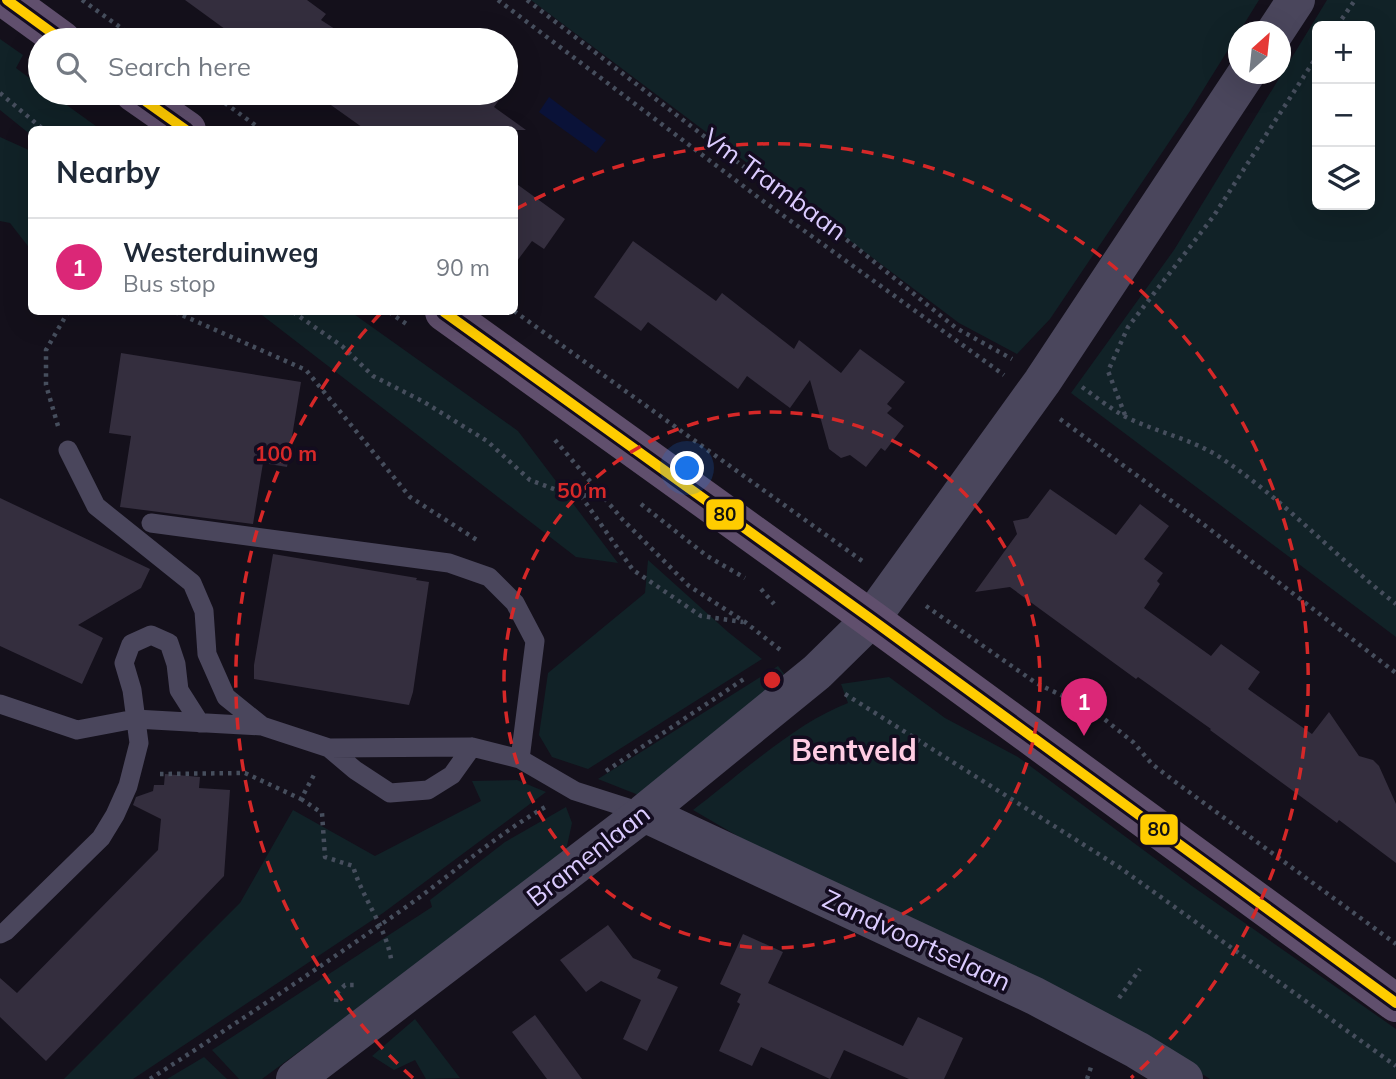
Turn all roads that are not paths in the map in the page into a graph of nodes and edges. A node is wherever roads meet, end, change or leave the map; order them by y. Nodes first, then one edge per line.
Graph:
1 (7, 0) edge
2 (1296, 0) edge
3 (1282, 21) edge
4 (46, 28) edge
5 (1239, 84) edge
6 (151, 105) edge
7 (181, 126) edge
8 (427, 319) edge
9 (68, 450) road end
10 (151, 523) dead end
11 (871, 619) junction
12 (0, 705) edge
13 (135, 719) junction
14 (200, 723) junction
15 (262, 726) junction
16 (472, 747) junction
17 (329, 748) junction
18 (520, 759) junction
19 (644, 813) junction
20 (0, 934) edge
21 (1396, 1003) edge
22 (295, 1079) edge
23 (1184, 1079) edge

1 - 4 main road
2 - 3 street
5 - 11 street, Bramenlaan
6 - 7 main road
8 - 11 main road
9 - 15 lane
10 - 18 lane
11 - 19 street, Bramenlaan
11 - 21 main road
12 - 13 lane
13 - 14 lane
13 - 14 lane
13 - 20 lane
14 - 15 lane
15 - 17 lane
16 - 17 lane
16 - 17 lane
16 - 18 lane
18 - 19 lane
19 - 22 street, Bramenlaan
19 - 23 street, Zandvoortselaan

